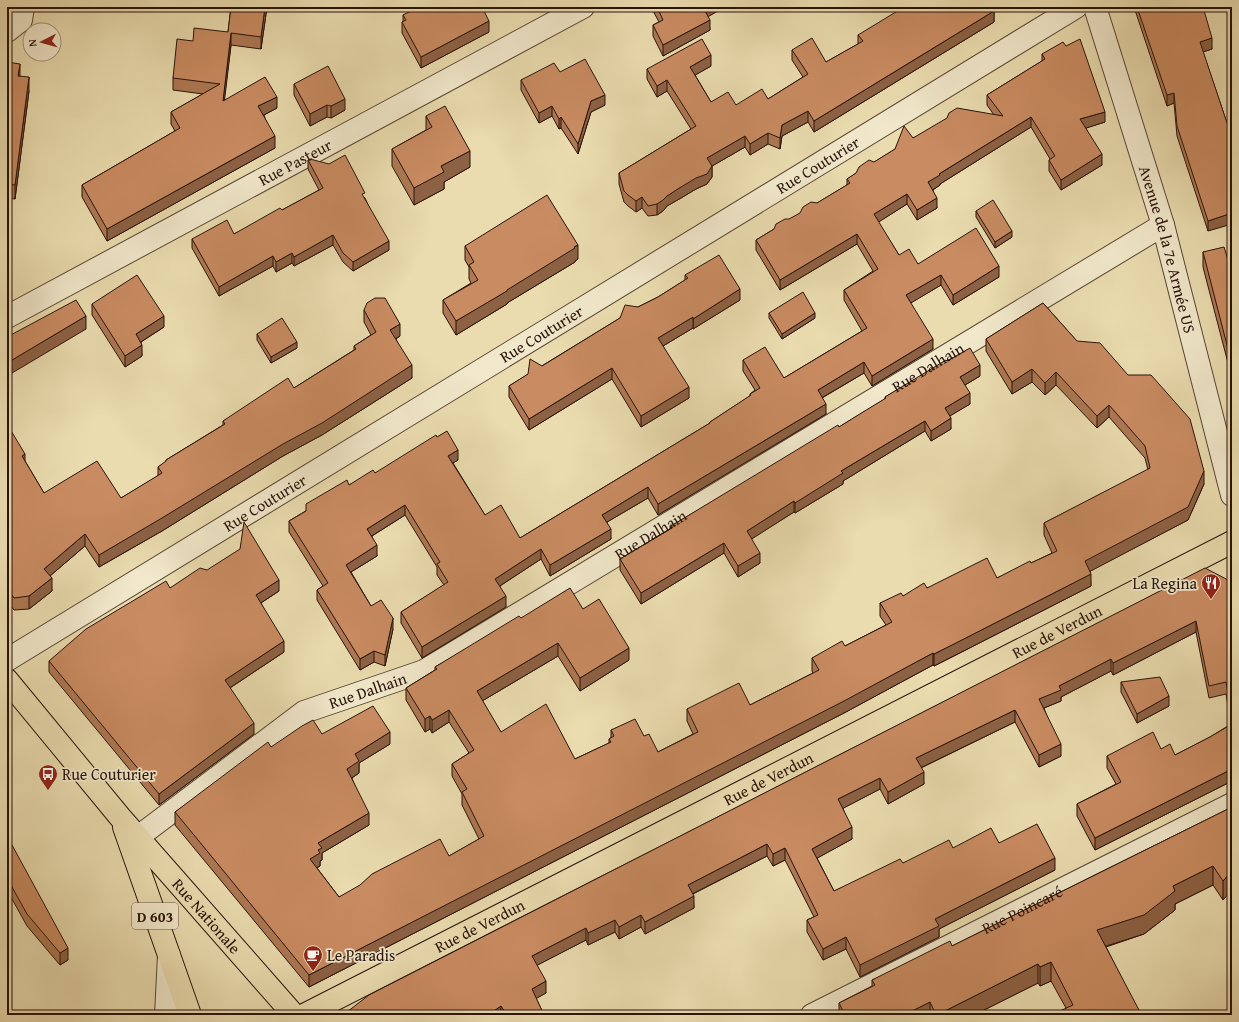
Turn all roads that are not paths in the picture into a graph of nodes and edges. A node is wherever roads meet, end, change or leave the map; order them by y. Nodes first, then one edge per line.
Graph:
1 (23, 7) edge
2 (583, 7) edge
3 (1076, 7) edge
4 (1095, 7) edge
5 (7, 31) edge
6 (1163, 225) junction
7 (7, 317) edge
8 (1232, 495) edge
9 (1232, 542) edge
10 (7, 660) edge
11 (7, 680) edge
12 (1232, 804) edge
13 (120, 817) junction
14 (138, 837) junction
15 (169, 955) junction
16 (166, 1015) edge
17 (190, 1015) edge
18 (294, 1015) edge
19 (304, 1015) edge
20 (812, 1015) edge

1 - 5 street
2 - 7 street, Rue Pasteur
3 - 10 street, Rue Couturier
4 - 6 street, Avenue de la 7e Armée US
6 - 8 street, Avenue de la 7e Armée US
6 - 14 street, Rue Dalhain
9 - 19 main road, Rue de Verdun
11 - 13 main road, Rue Nationale / D 603
12 - 20 street, Rue Poincaré
13 - 14 main road, Rue Nationale
13 - 15 main road, Rue Nationale / D 603
14 - 18 main road, Rue Nationale
15 - 16 street
15 - 17 main road, Rue Nationale / D 603

